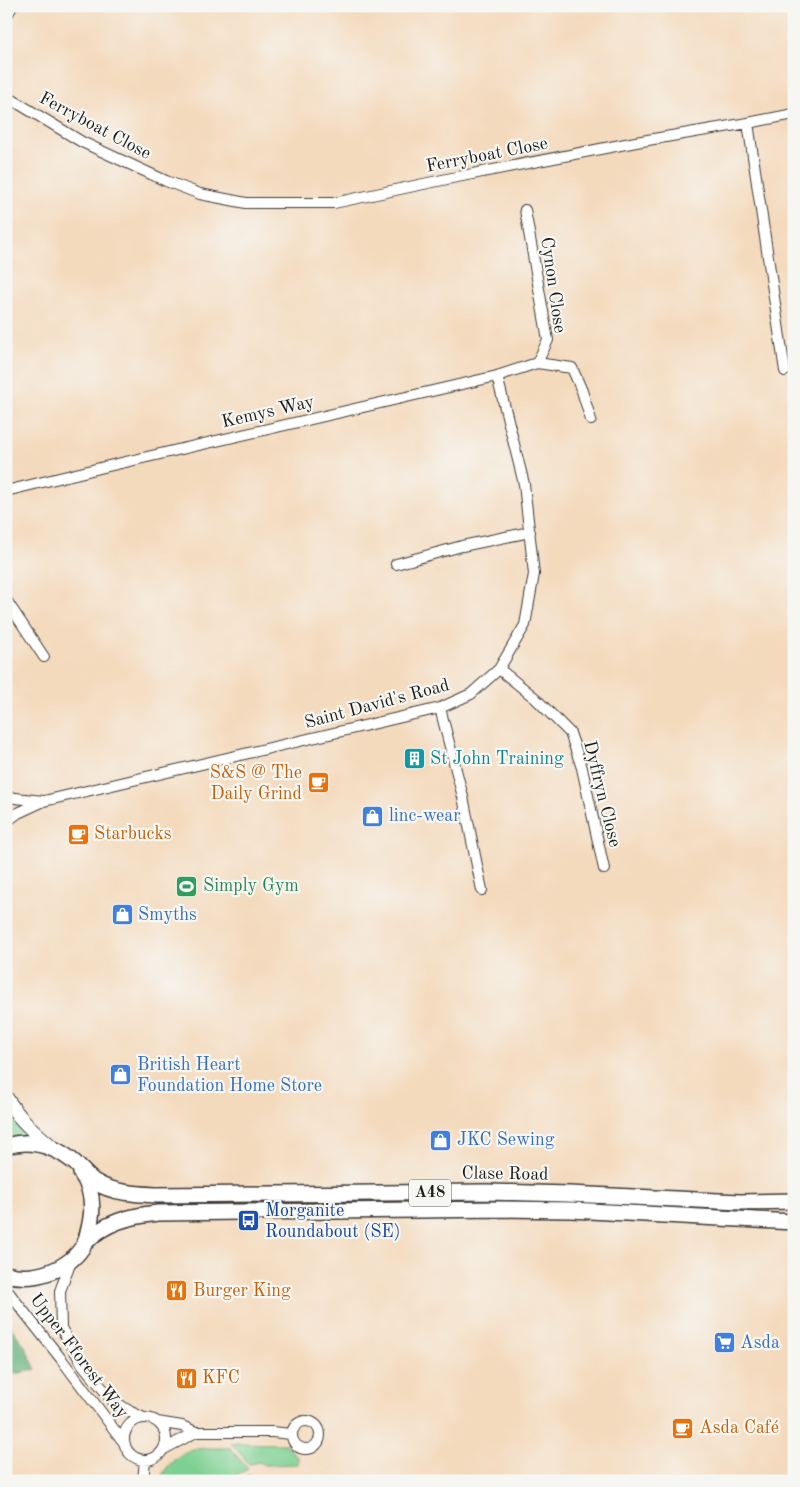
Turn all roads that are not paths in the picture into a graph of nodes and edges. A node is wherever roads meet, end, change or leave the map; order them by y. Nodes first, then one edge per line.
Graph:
1 (10, 6) edge
2 (6, 13) edge
3 (6, 96) edge
4 (794, 114) edge
5 (748, 123) junction
6 (525, 210) dead end
7 (537, 363) junction
8 (785, 371) dead end
9 (497, 376) junction
10 (591, 420) dead end
11 (6, 491) edge
12 (530, 532) junction
13 (396, 564) dead end
14 (6, 600) edge
15 (44, 657) dead end
16 (499, 669) junction
17 (440, 708) junction
18 (6, 797) edge
19 (44, 801) junction
20 (6, 822) edge
21 (604, 869) dead end
22 (482, 890) dead end
23 (6, 1098) edge
24 (6, 1146) edge
25 (54, 1149) junction
26 (74, 1163) junction
27 (794, 1201) edge
28 (794, 1222) edge
29 (85, 1243) junction
30 (72, 1258) junction
31 (6, 1274) edge
32 (6, 1289) edge
33 (144, 1418) junction
34 (157, 1422) junction
35 (196, 1432) junction
36 (292, 1434) dead end
37 (125, 1444) junction
38 (164, 1449) junction
39 (145, 1460) junction
40 (143, 1481) edge

1 - 2 street
3 - 5 street, Ferryboat Close
4 - 5 street, Ferryboat Close
5 - 8 street
6 - 7 street, Cynon Close
7 - 9 street, Kemys Way
7 - 10 street
9 - 11 street, Kemys Way
9 - 12 street, Saint David's Road
12 - 13 street
12 - 16 street, Saint David's Road
14 - 15 street
16 - 17 street, Saint David's Road
16 - 21 street, Dyffryn Close
17 - 19 street, Saint David's Road
17 - 22 street
18 - 19 street, Saint David's Road
19 - 20 street, Saint David's Road
23 - 25 street
24 - 25 main road
25 - 26 main road, Clase Road
26 - 27 main road, Clase Road / A48
26 - 29 main road
28 - 29 main road, Clase Road / A48
29 - 30 main road
30 - 31 main road
30 - 33 street, Upper Fforest Way
32 - 37 street, Upper Fforest Way
33 - 34 street
33 - 37 street
34 - 35 street
34 - 38 street
35 - 36 street
35 - 38 street
37 - 39 street
38 - 39 street
39 - 40 street

